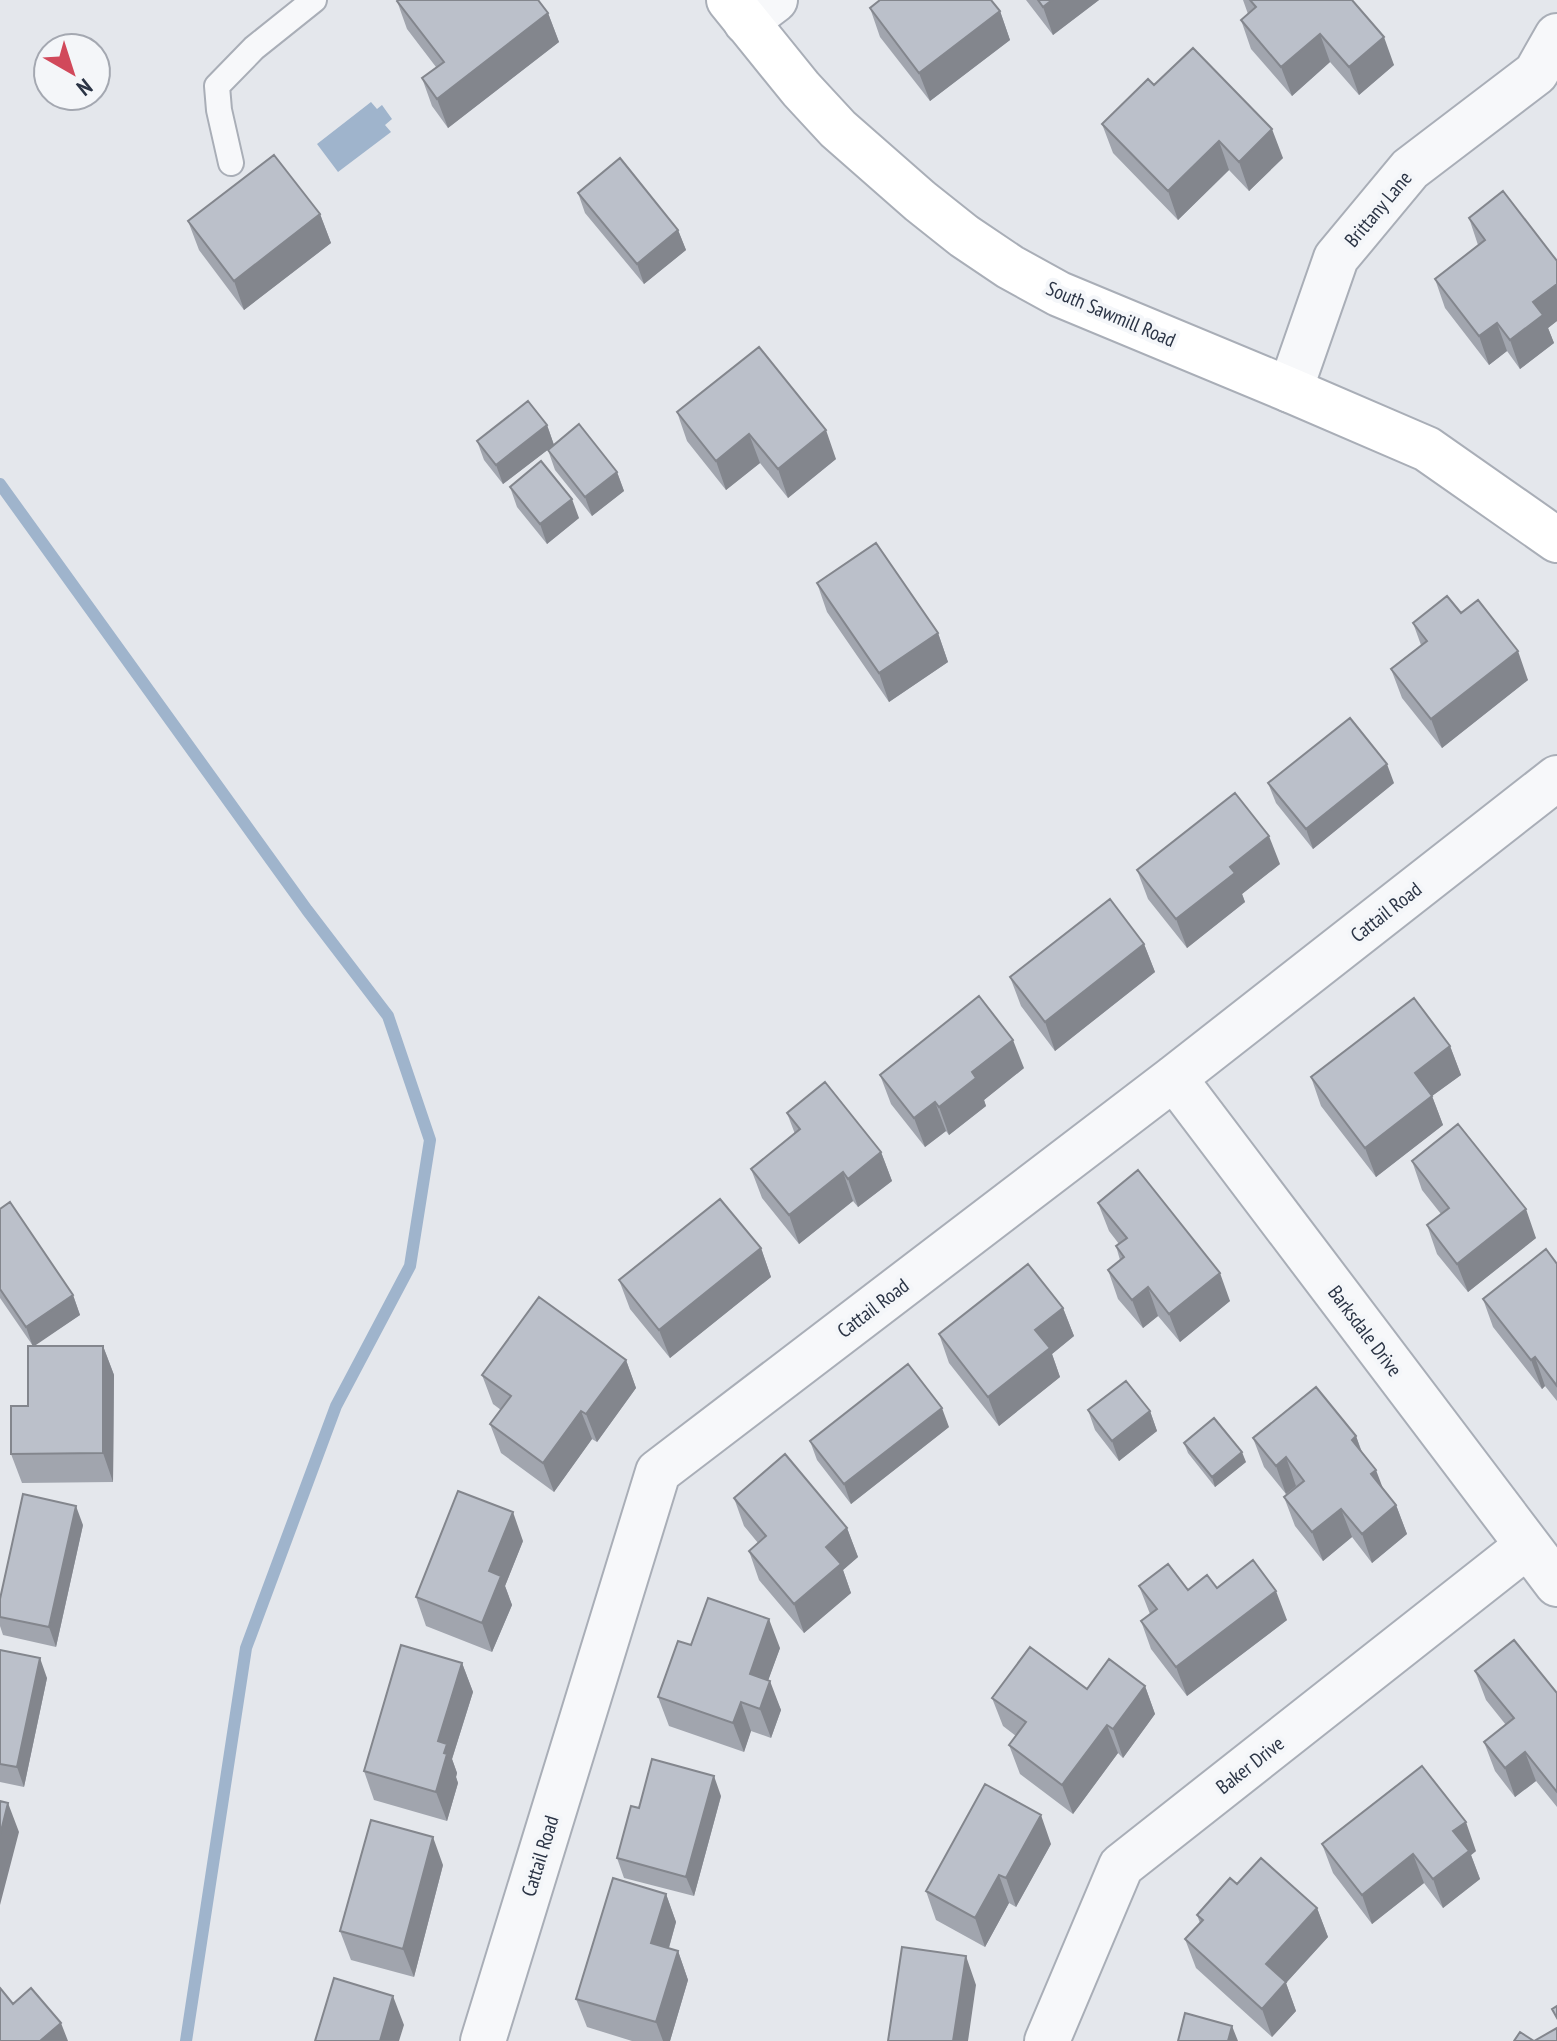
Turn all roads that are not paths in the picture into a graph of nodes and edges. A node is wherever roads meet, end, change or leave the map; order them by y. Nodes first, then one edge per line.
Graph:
1 (314, 0) edge
2 (750, 7) edge
3 (1557, 36) edge
4 (231, 163) dead end
5 (1290, 390) junction
6 (1557, 540) edge
7 (1557, 778) edge
8 (1174, 1078) junction
9 (1527, 1546) junction
10 (1557, 1584) edge
11 (483, 2041) edge
12 (1047, 2041) edge

1 - 4 lane
2 - 5 street, South Sawmill Road
3 - 5 street, Brittany Lane
5 - 6 street, South Sawmill Road
7 - 8 street, Cattail Road
8 - 9 street, Barksdale Drive
8 - 11 street, Cattail Road
9 - 10 street, Barksdale Drive
9 - 12 street, Baker Drive

